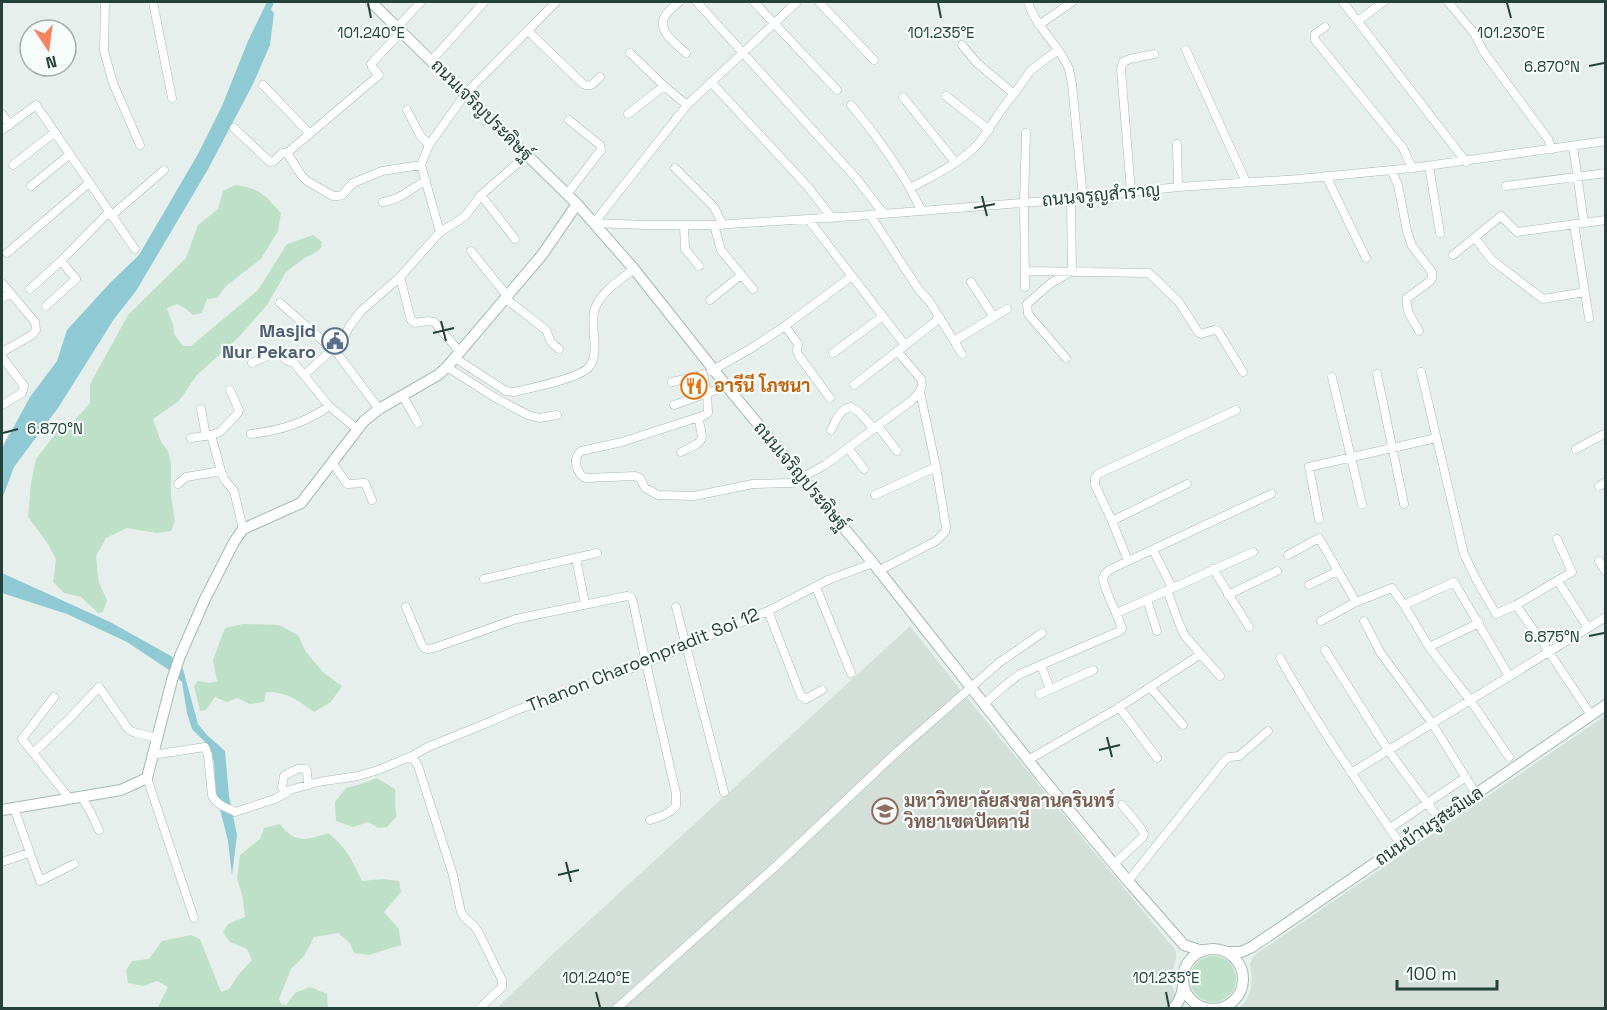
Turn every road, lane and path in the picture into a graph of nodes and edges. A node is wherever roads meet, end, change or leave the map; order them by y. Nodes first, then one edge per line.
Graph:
1 (105, 2) edge
2 (153, 2) edge
3 (371, 2) edge
4 (421, 2) edge
5 (484, 2) edge
6 (556, 2) edge
7 (679, 2) edge
8 (697, 2) edge
9 (754, 2) edge
10 (797, 2) edge
11 (819, 2) edge
12 (1028, 2) edge
13 (1072, 2) edge
14 (1343, 2) edge
15 (1383, 2) edge
16 (1448, 2) edge
17 (1358, 21) junction
18 (775, 23) junction
19 (1039, 25) junction
20 (1325, 27) dead end
21 (399, 29) junction
22 (528, 31) junction
23 (962, 45) dead end
24 (1058, 50) junction
25 (1186, 50) dead end
26 (630, 53) dead end
27 (686, 53) dead end
28 (743, 54) junction
29 (1154, 54) dead end
30 (432, 60) junction
31 (874, 60) dead end
32 (600, 77) dead end
33 (711, 82) junction
34 (263, 85) dead end
35 (664, 86) junction
36 (837, 90) dead end
37 (465, 93) junction
38 (1014, 94) junction
39 (946, 96) dead end
40 (903, 97) dead end
41 (172, 98) dead end
42 (687, 105) junction
43 (851, 105) dead end
44 (407, 110) dead end
45 (2, 114) edge
46 (628, 114) dead end
47 (569, 120) dead end
48 (10, 125) junction
49 (234, 128) dead end
50 (2, 130) edge
51 (988, 130) junction
52 (55, 132) junction
53 (1026, 133) dead end
54 (310, 134) junction
55 (1605, 141) edge
56 (1177, 144) dead end
57 (140, 145) dead end
58 (429, 145) junction
59 (1573, 146) junction
60 (1552, 149) junction
61 (287, 153) junction
62 (70, 154) junction
63 (527, 156) junction
64 (955, 162) junction
65 (1466, 162) junction
66 (13, 165) dead end
67 (421, 165) junction
68 (1430, 166) junction
69 (675, 168) dead end
70 (1412, 168) junction
71 (164, 170) dead end
72 (1391, 170) junction
73 (1605, 173) edge
74 (1326, 176) junction
75 (1578, 176) junction
76 (426, 181) junction
77 (1246, 182) junction
78 (89, 183) junction
79 (31, 186) dead end
80 (1506, 186) dead end
81 (1178, 187) junction
82 (911, 188) junction
83 (1131, 192) junction
84 (567, 194) junction
85 (480, 195) junction
86 (1083, 198) junction
87 (1071, 199) junction
88 (383, 202) dead end
89 (1024, 202) junction
90 (577, 204) junction
91 (921, 210) junction
92 (884, 213) junction
93 (110, 214) junction
94 (870, 215) junction
95 (832, 218) junction
96 (807, 219) junction
97 (1605, 220) edge
98 (594, 223) junction
99 (1584, 223) junction
100 (1574, 224) junction
101 (684, 225) junction
102 (714, 225) junction
103 (723, 225) junction
104 (440, 232) junction
105 (1440, 233) dead end
106 (1474, 238) junction
107 (515, 239) dead end
108 (135, 249) dead end
109 (471, 251) dead end
110 (7, 253) dead end
111 (1453, 255) dead end
112 (1366, 258) dead end
113 (61, 261) junction
114 (699, 266) dead end
115 (634, 269) junction
116 (1025, 271) junction
117 (1072, 272) junction
118 (741, 275) junction
119 (852, 276) junction
120 (400, 277) junction
121 (971, 282) dead end
122 (2, 283) edge
123 (1025, 287) dead end
124 (30, 289) dead end
125 (753, 289) dead end
126 (1585, 292) junction
127 (10, 293) junction
128 (2, 298) edge
129 (507, 298) junction
130 (710, 300) dead end
131 (280, 303) dead end
132 (46, 306) dead end
133 (1007, 309) dead end
134 (883, 316) junction
135 (993, 317) junction
136 (940, 318) junction
137 (1589, 318) dead end
138 (785, 326) junction
139 (1419, 331) dead end
140 (954, 341) junction
141 (905, 345) junction
142 (559, 349) dead end
143 (335, 351) junction
144 (897, 351) junction
145 (2, 352) edge
146 (833, 353) dead end
147 (962, 354) dead end
148 (2, 357) edge
149 (1066, 358) dead end
150 (454, 359) junction
151 (252, 363) dead end
152 (715, 370) junction
153 (1243, 372) dead end
154 (1421, 372) dead end
155 (1377, 374) dead end
156 (304, 375) junction
157 (1332, 377) dead end
158 (685, 379) tunnel mouth
159 (672, 382) dead end
160 (854, 385) dead end
161 (728, 386) junction
162 (230, 390) dead end
163 (920, 392) junction
164 (707, 394) junction
165 (403, 396) junction
166 (830, 398) dead end
167 (2, 405) edge
168 (674, 405) dead end
169 (329, 406) junction
170 (201, 409) dead end
171 (379, 410) junction
172 (1236, 410) dead end
173 (556, 415) dead end
174 (698, 418) junction
175 (417, 423) dead end
176 (876, 427) junction
177 (357, 429) junction
178 (831, 430) dead end
179 (1605, 433) edge
180 (250, 434) dead end
181 (208, 436) junction
182 (191, 438) dead end
183 (1436, 438) junction
184 (848, 448) junction
185 (1392, 448) junction
186 (1576, 449) dead end
187 (897, 451) dead end
188 (681, 452) dead end
189 (1350, 459) junction
190 (332, 462) junction
191 (936, 467) junction
192 (864, 469) dead end
193 (221, 471) junction
194 (803, 478) junction
195 (178, 484) dead end
196 (1187, 484) dead end
197 (1271, 494) dead end
198 (875, 495) dead end
199 (372, 500) dead end
200 (1362, 504) dead end
201 (1404, 504) dead end
202 (1319, 519) dead end
203 (1112, 521) junction
204 (243, 529) junction
205 (1557, 538) dead end
206 (1153, 550) junction
207 (1253, 552) dead end
208 (597, 553) dead end
209 (1288, 555) dead end
210 (576, 558) junction
211 (1128, 561) junction
212 (1599, 561) dead end
213 (876, 567) junction
214 (1213, 569) junction
215 (1277, 571) dead end
216 (1338, 571) junction
217 (1605, 572) edge
218 (484, 579) dead end
219 (1309, 585) dead end
220 (1561, 586) dead end
221 (816, 587) junction
222 (1170, 589) junction
223 (1228, 595) junction
224 (1147, 600) junction
225 (1356, 602) junction
226 (585, 604) junction
227 (1404, 605) junction
228 (1516, 605) junction
229 (406, 607) dead end
230 (676, 607) dead end
231 (768, 611) junction
232 (1117, 613) junction
233 (1605, 617) edge
234 (1321, 621) dead end
235 (1364, 621) dead end
236 (1479, 623) junction
237 (1249, 627) dead end
238 (1588, 628) junction
239 (1158, 631) dead end
240 (1042, 633) dead end
241 (685, 646) junction
242 (1429, 647) junction
243 (1324, 650) dead end
244 (1549, 652) junction
245 (1201, 654) junction
246 (1280, 658) dead end
247 (646, 663) junction
248 (1041, 665) junction
249 (1093, 670) dead end
250 (851, 673) dead end
251 (1220, 676) dead end
252 (1509, 676) junction
253 (1150, 687) junction
254 (972, 688) junction
255 (1050, 689) junction
256 (822, 690) dead end
257 (1040, 694) dead end
258 (54, 697) dead end
259 (1470, 700) junction
260 (984, 704) junction
261 (1605, 705) edge
262 (1119, 707) junction
263 (1591, 715) junction
264 (1432, 723) junction
265 (1184, 725) dead end
266 (1268, 731) dead end
267 (157, 738) junction
268 (1389, 750) junction
269 (33, 753) junction
270 (152, 755) junction
271 (412, 756) junction
272 (1509, 757) dead end
273 (1157, 758) dead end
274 (1028, 760) junction
275 (1351, 773) junction
276 (1466, 777) junction
277 (147, 778) junction
278 (309, 785) junction
279 (724, 792) dead end
280 (285, 794) junction
281 (1476, 794) junction
282 (81, 796) junction
283 (69, 798) junction
284 (1427, 803) junction
285 (1122, 805) dead end
286 (14, 808) junction
287 (2, 810) edge
288 (1439, 819) junction
289 (650, 820) dead end
290 (1390, 828) junction
291 (99, 830) dead end
292 (1401, 845) junction
293 (29, 853) junction
294 (2, 862) edge
295 (74, 864) dead end
296 (1114, 864) junction
297 (1128, 881) junction
298 (194, 918) dead end
299 (1184, 945) junction
300 (1252, 947) junction
301 (1206, 950) junction
302 (1227, 952) junction
303 (1186, 966) junction
304 (1242, 973) junction
305 (1184, 986) junction
306 (1203, 1007) junction
307 (480, 1008) edge
308 (617, 1008) edge
309 (1173, 1008) edge
310 (1190, 1008) edge

1 - 57 street
2 - 41 street
3 - 21 main road, ถนนเจริญประดิษฐ์
4 - 21 street
5 - 30 street
6 - 22 street
7 - 27 street
8 - 28 street
9 - 18 street
10 - 18 street
11 - 31 street
12 - 19 street
13 - 19 street
14 - 17 street
15 - 17 street
16 - 60 street
17 - 65 street
18 - 28 street
18 - 36 street
19 - 24 street
20 - 70 street
21 - 30 main road, ถนนเจริญประดิษฐ์
21 - 54 street
22 - 32 street
22 - 37 street
23 - 38 street
24 - 38 street
24 - 86 street
25 - 77 street
26 - 35 street
28 - 33 street
28 - 92 street
29 - 83 street
30 - 37 main road, ถนนเจริญประดิษฐ์
33 - 42 street
33 - 95 street
34 - 54 street
35 - 42 street
35 - 46 street
37 - 58 street
37 - 63 main road, ถนนเจริญประดิษฐ์
38 - 51 street
39 - 51 street
40 - 64 street
42 - 98 street
43 - 82 street
44 - 58 street
45 - 48 street
47 - 84 street
48 - 50 street
48 - 52 street
49 - 61 street
51 - 64 street
52 - 62 street
52 - 66 street
53 - 89 street
54 - 61 street
55 - 59 street, ถนนจรูญสำราญ
56 - 81 street
58 - 67 street
59 - 60 street, ถนนจรูญสำราญ
59 - 75 street
60 - 65 street, ถนนจรูญสำราญ
61 - 67 street
62 - 78 street
62 - 79 street
63 - 84 main road, ถนนเจริญประดิษฐ์
63 - 85 street
64 - 82 street
65 - 68 street, ถนนจรูญสำราญ
67 - 76 street
68 - 70 street, ถนนจรูญสำราญ
68 - 105 street
69 - 103 street
70 - 72 street, ถนนจรูญสำราญ
71 - 93 street
72 - 74 street, ถนนจรูญสำราญ
72 - 139 street
73 - 75 street
74 - 77 street, ถนนจรูญสำราญ
74 - 112 street
75 - 80 street
75 - 99 street
76 - 88 street
76 - 104 street
77 - 81 street, ถนนจรูญสำราญ
78 - 93 street
78 - 110 street
81 - 83 street, ถนนจรูญสำราญ
82 - 91 street
83 - 86 street, ถนนจรูญสำราญ
84 - 90 main road, ถนนเจริญประดิษฐ์
85 - 104 street
85 - 107 street
86 - 87 street, ถนนจรูญสำราญ
87 - 89 street, ถนนจรูญสำราญ
87 - 117 street
89 - 91 street, ถนนจรูญสำราญ
89 - 116 street
90 - 98 main road, ถนนเจริญประดิษฐ์
90 - 129 main road
91 - 92 street, ถนนจรูญสำราญ
92 - 94 street, ถนนจรูญสำราญ
93 - 108 street
93 - 113 street
94 - 95 street, ถนนจรูญสำราญ
94 - 136 street
95 - 96 street, ถนนจรูญสำราญ
96 - 103 street, ถนนจรูญสำราญ
96 - 119 street
97 - 99 street
98 - 101 street, ถนนจรูญสำราญ
98 - 115 main road, ถนนเจริญประดิษฐ์
99 - 100 street
100 - 106 street
100 - 126 street
101 - 102 street, ถนนจรูญสำราญ
101 - 114 street
102 - 103 street, ถนนจรูญสำราญ
102 - 118 street
104 - 120 street
106 - 111 street
106 - 126 street
109 - 129 street
113 - 124 street
113 - 132 street
115 - 150 street
115 - 152 main road, ถนนเจริญประดิษฐ์
116 - 117 street
116 - 123 street
117 - 149 street
117 - 153 street
118 - 125 street
118 - 130 street
119 - 134 street
119 - 138 street
120 - 143 street
120 - 150 street
121 - 135 street
122 - 127 street
126 - 137 street
127 - 128 street
127 - 145 street
129 - 142 street
129 - 150 main road
131 - 143 street
133 - 135 street
134 - 141 street
134 - 146 street
135 - 140 street
136 - 140 street
136 - 141 street
138 - 152 street
138 - 166 street
140 - 147 street
141 - 144 street
143 - 156 street
143 - 171 street
144 - 160 street
144 - 163 street
148 - 167 street
150 - 165 main road
150 - 173 street
151 - 156 street
152 - 161 main road, ถนนเจริญประดิษฐ์
152 - 164 street
154 - 183 street
155 - 185 street
156 - 169 street
157 - 189 street
158 - 159 street
161 - 164 street
161 - 194 main road, ถนนเจริญประดิษฐ์
162 - 181 street
163 - 176 street
163 - 191 street
164 - 168 street
164 - 174 street
165 - 171 main road
165 - 175 street
169 - 177 street
169 - 180 street
170 - 181 street
171 - 177 main road
172 - 203 street
174 - 188 street
174 - 194 street
176 - 178 street
176 - 184 street
176 - 187 street
177 - 190 main road
179 - 186 street
181 - 182 street
181 - 193 street
183 - 185 street
183 - 228 street
184 - 192 street
184 - 194 street
185 - 189 street
185 - 201 street
189 - 200 street
189 - 202 street
190 - 199 street
190 - 204 main road
191 - 198 street
191 - 213 street, Thanon Charoenpradit Soi 12
193 - 195 street
193 - 204 street
194 - 213 main road, ถนนเจริญประดิษฐ์
196 - 203 street
197 - 206 street
203 - 211 street
204 - 267 main road
205 - 228 street
206 - 211 street
206 - 222 street
207 - 214 street
208 - 210 street
209 - 216 street
210 - 218 street
210 - 226 street
211 - 232 street
212 - 217 street
213 - 221 street, Thanon Charoenpradit Soi 12
213 - 254 main road, ถนนเจริญประดิษฐ์
214 - 222 street
214 - 223 street
215 - 223 street
216 - 219 street
216 - 225 street
220 - 238 street
221 - 231 street, Thanon Charoenpradit Soi 12
221 - 250 street
222 - 224 street
222 - 245 street
223 - 237 street
224 - 232 street
224 - 239 street
225 - 227 street
225 - 234 street
226 - 229 street
226 - 247 street
227 - 236 street
227 - 242 street
228 - 244 street
230 - 241 street
231 - 241 street, Thanon Charoenpradit Soi 12
231 - 256 street
232 - 248 street
233 - 238 street
235 - 264 street
236 - 242 street
236 - 252 street
238 - 244 street
240 - 254 street
241 - 247 street, Thanon Charoenpradit Soi 12
241 - 279 street
242 - 259 street
243 - 268 street
244 - 252 street
244 - 263 street
245 - 251 street
245 - 253 street
246 - 275 street
247 - 271 street, Thanon Charoenpradit Soi 12
247 - 289 street
248 - 255 street
248 - 260 street
249 - 255 street
252 - 259 street
253 - 262 street
253 - 265 street
254 - 260 main road, ถนนเจริญประดิษฐ์
254 - 308 street
255 - 257 street
258 - 269 street
259 - 264 street
259 - 272 street
260 - 274 main road, ถนนเจริญประดิษฐ์
261 - 263 main road, ถนนบ้านรูสะมิแล
262 - 273 street
262 - 274 street
263 - 281 main road, ถนนบ้านรูสะมิแล
264 - 268 street
264 - 276 street
266 - 297 street
267 - 269 street
267 - 270 main road
268 - 275 street
268 - 284 street
269 - 283 street
270 - 277 main road
270 - 280 street, Thanon Charoenpradit Soi 12
271 - 278 street, Thanon Charoenpradit Soi 12
271 - 307 street
274 - 296 main road, ถนนเจริญประดิษฐ์
275 - 290 street
276 - 281 street
276 - 284 street
277 - 282 main road
277 - 298 street
278 - 280 street, Thanon Charoenpradit Soi 12
278 - 280 street
281 - 288 main road, ถนนบ้านรูสะมิแล
282 - 283 main road
282 - 291 street
283 - 286 main road
284 - 288 street
284 - 290 street
285 - 296 street
286 - 287 main road
286 - 293 street
288 - 292 main road, ถนนบ้านรูสะมิแล
290 - 292 street
292 - 300 main road, ถนนบ้านรูสะมิแล
293 - 294 street
293 - 295 street
296 - 297 main road, ถนนเจริญประดิษฐ์
297 - 299 main road, ถนนเจริญประดิษฐ์
299 - 301 main road
299 - 303 main road
300 - 302 main road, ถนนบ้านรูสะมิแล
300 - 304 main road
301 - 302 main road
301 - 303 main road
302 - 304 main road
303 - 305 main road
304 - 306 main road
305 - 306 main road
305 - 309 main road
306 - 310 main road

